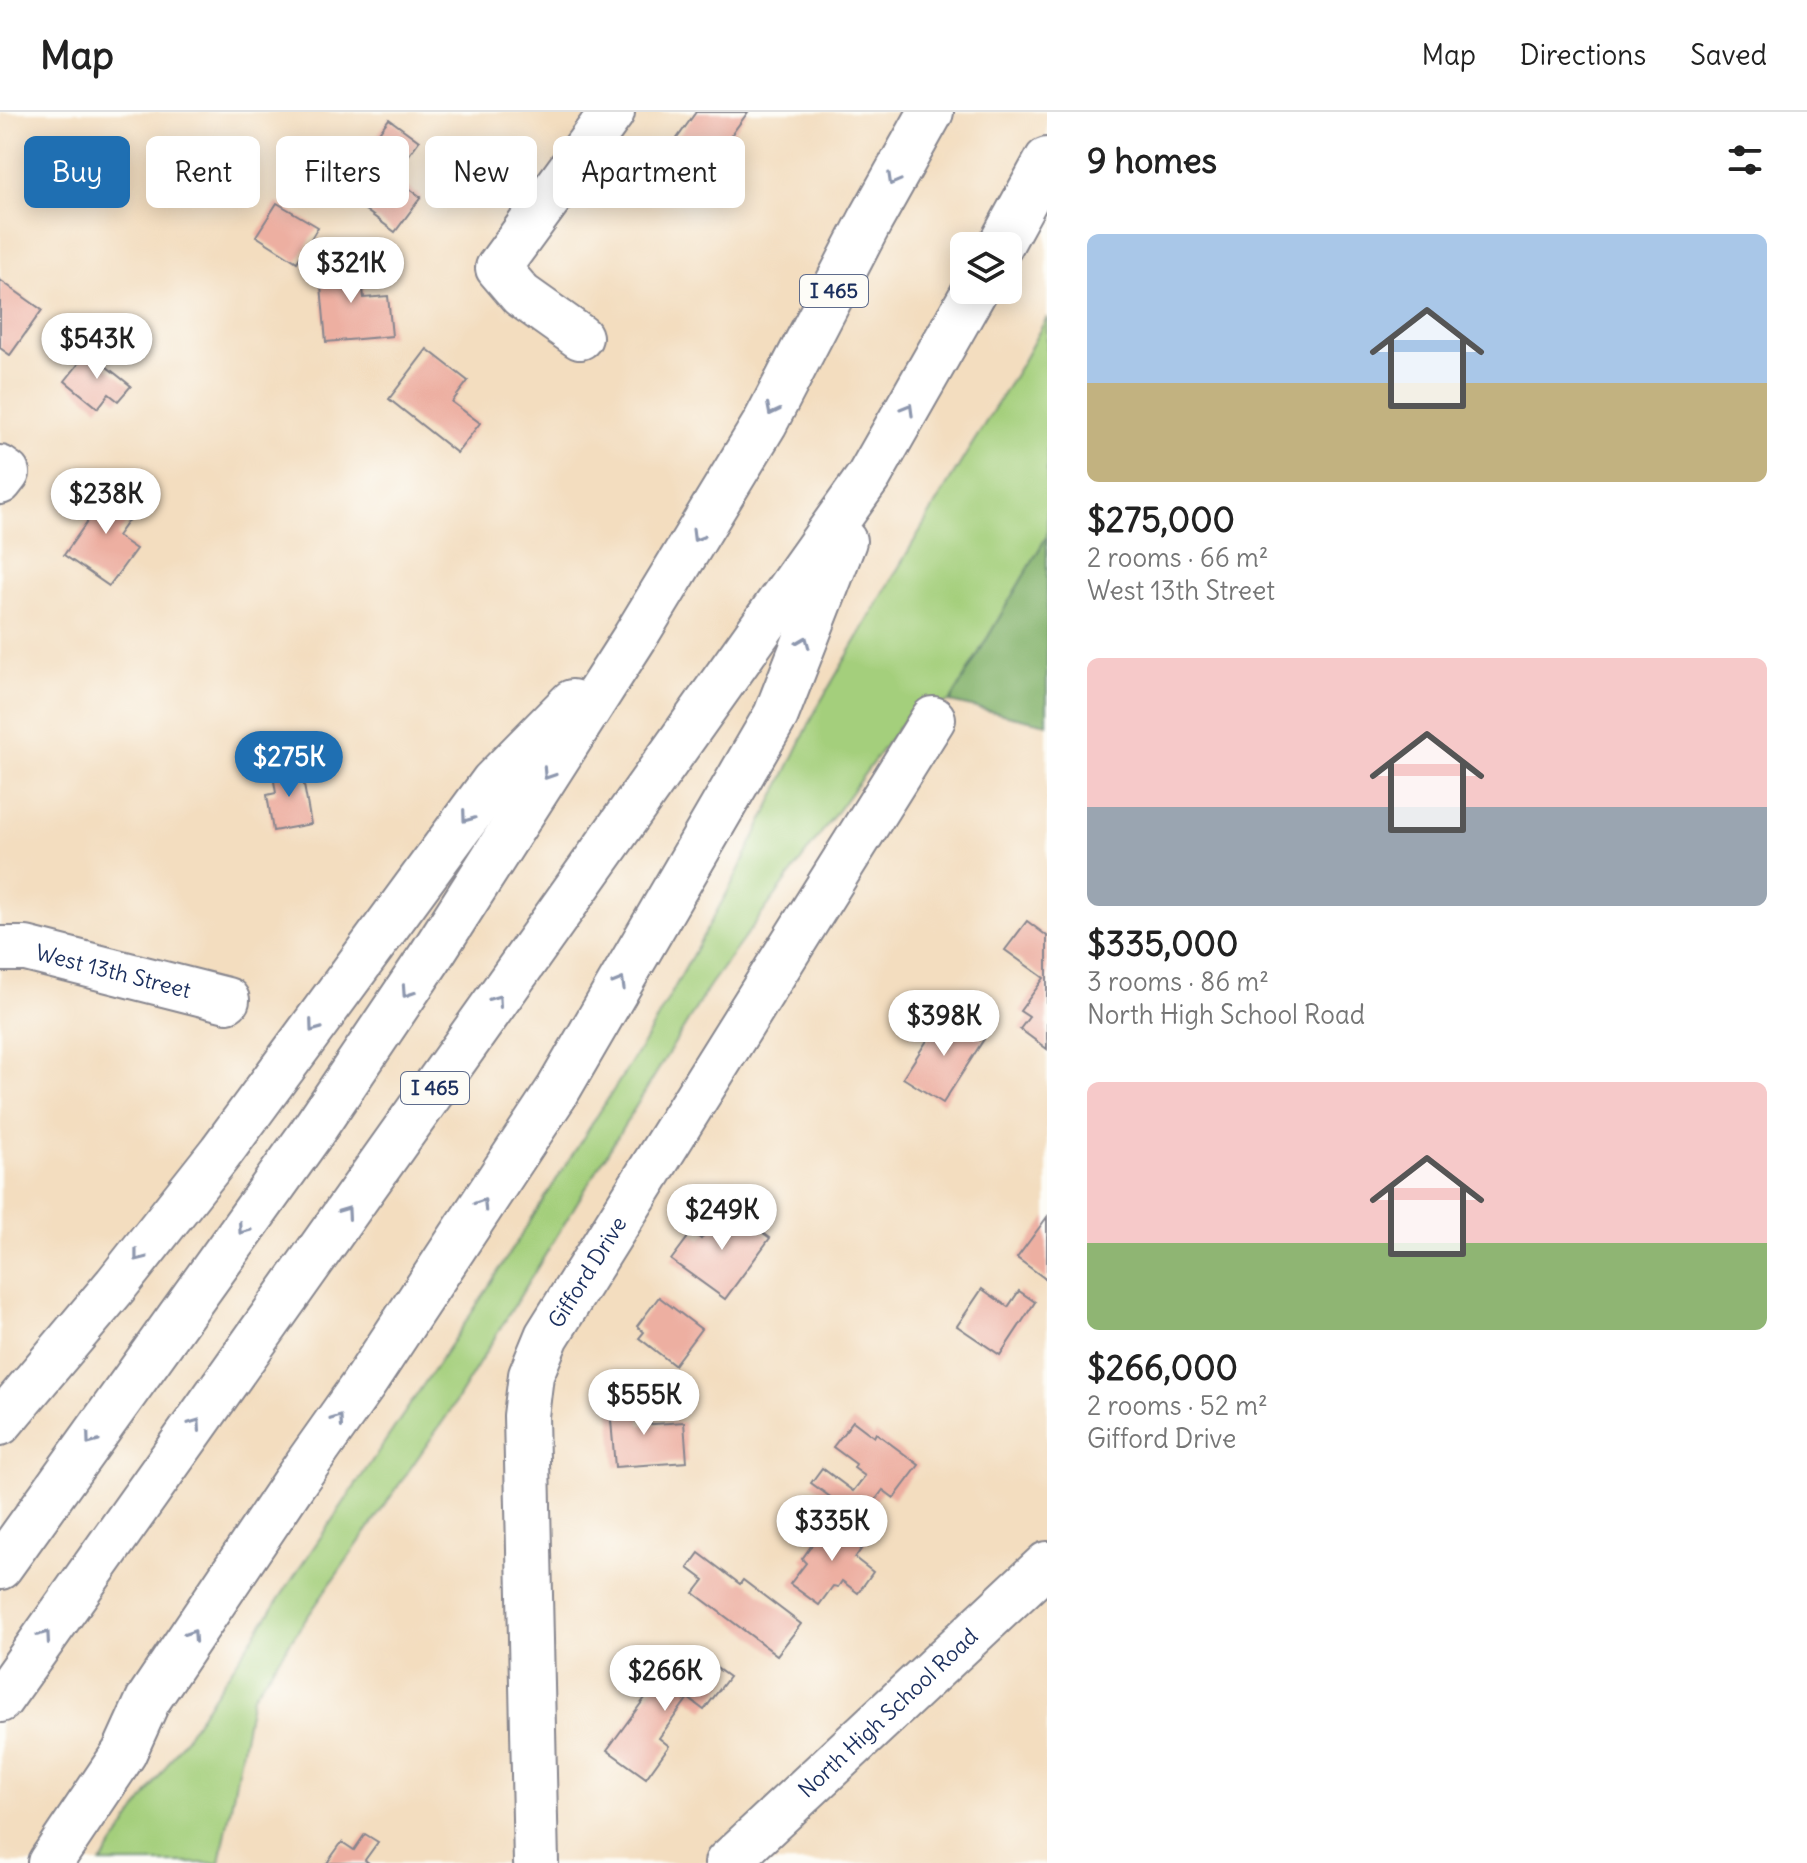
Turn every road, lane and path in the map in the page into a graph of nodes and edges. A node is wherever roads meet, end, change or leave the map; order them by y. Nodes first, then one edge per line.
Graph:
1 (612, 112) edge
2 (931, 112) edge
3 (1047, 160) edge
4 (1008, 232) edge
5 (967, 304) edge
6 (580, 337) dead end
7 (869, 476) junction
8 (635, 637) junction
9 (933, 719) dead end
10 (0, 949) edge
11 (227, 1000) dead end
12 (0, 1423) edge
13 (1047, 1564) edge
14 (0, 1567) edge
15 (0, 1700) edge
16 (148, 1700) junction
17 (18, 1863) edge
18 (50, 1863) edge
19 (536, 1863) edge
20 (727, 1863) edge

1 - 6 main road
2 -> 8 main road, I 465
3 - 4 main road
7 -> 5 main road, I 465
15 -> 7 main road, I 465
16 -> 7 main road
8 -> 12 main road
8 -> 14 main road, I 465
9 - 19 main road, Gifford Drive
10 - 11 main road, West 13th Street
13 - 20 main road, North High School Road
16 - 17 main road
16 - 18 main road

